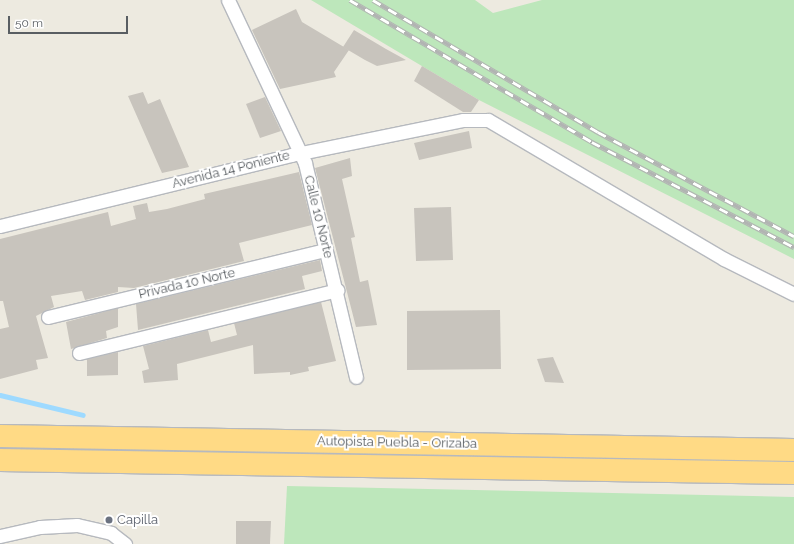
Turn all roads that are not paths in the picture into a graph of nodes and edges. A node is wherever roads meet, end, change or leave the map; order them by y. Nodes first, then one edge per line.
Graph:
1 (228, 0) edge
2 (299, 153) junction
3 (0, 226) edge
4 (326, 250) junction
5 (337, 290) junction
6 (794, 294) edge
7 (48, 317) dead end
8 (79, 353) dead end
9 (356, 377) dead end
10 (0, 436) edge
11 (794, 450) edge
12 (0, 460) edge
13 (794, 473) edge
14 (0, 536) edge
15 (125, 544) edge

1 - 2 street, Calle 10 Norte
2 - 3 street, Avenida 14 Poniente
2 - 4 street, Calle 10 Norte
2 - 6 street, Avenida 14 Poniente
4 - 5 street, Calle 10 Norte
4 - 7 street, Privada 10 Norte
5 - 8 street
5 - 9 street, Calle 10 Norte
10 - 11 highway, Autopista Puebla - Orizaba
12 - 13 highway, Autopista Puebla - Orizaba
14 - 15 street

